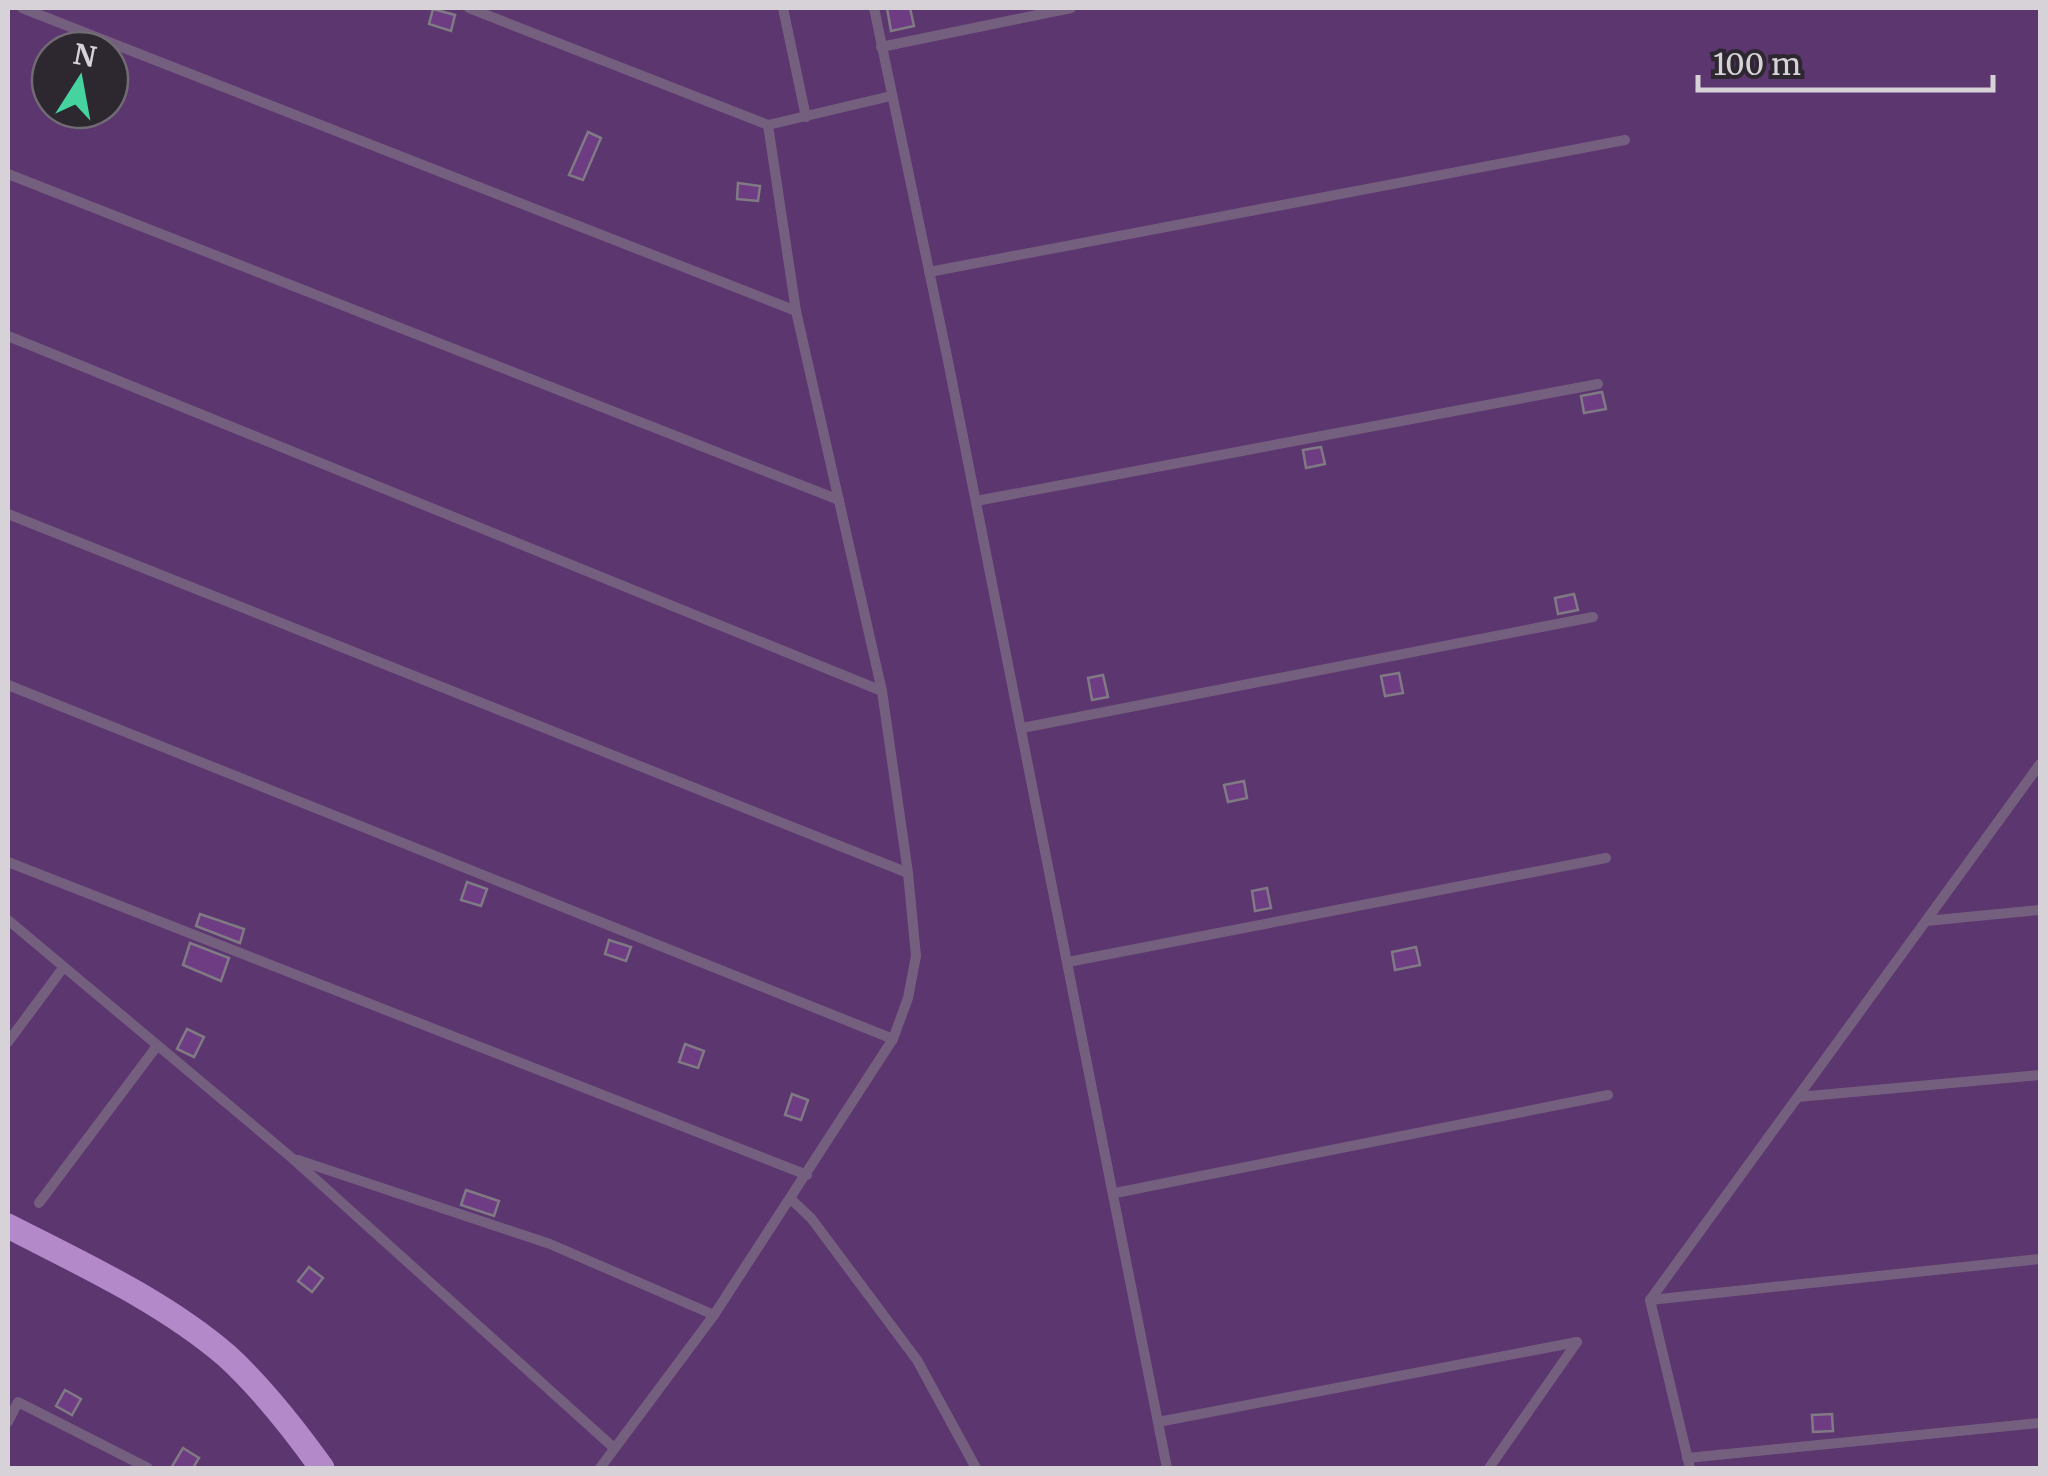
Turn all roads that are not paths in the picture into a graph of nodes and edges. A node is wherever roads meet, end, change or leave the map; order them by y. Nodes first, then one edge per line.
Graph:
1 (22, 8) edge
2 (469, 8) edge
3 (783, 8) edge
4 (874, 8) edge
5 (1071, 8) edge
6 (881, 47) junction
7 (891, 96) junction
8 (806, 117) junction
9 (768, 125) junction
10 (1625, 140) dead end
11 (8, 174) edge
12 (929, 272) junction
13 (796, 311) junction
14 (8, 336) edge
15 (1598, 384) dead end
16 (839, 500) junction
17 (976, 501) junction
18 (8, 514) edge
19 (1593, 617) dead end
20 (8, 685) edge
21 (882, 690) junction
22 (1022, 728) junction
23 (2040, 764) edge
24 (1606, 858) dead end
25 (8, 862) edge
26 (908, 872) junction
27 (2040, 910) edge
28 (8, 920) edge
29 (1926, 921) junction
30 (1068, 962) junction
31 (63, 968) junction
32 (893, 1039) junction
33 (8, 1042) edge
34 (158, 1046) junction
35 (2040, 1074) edge
36 (1608, 1096) dead end
37 (1798, 1097) junction
38 (292, 1158) junction
39 (807, 1175) junction
40 (1114, 1193) junction
41 (791, 1199) junction
42 (39, 1203) dead end
43 (8, 1226) edge
44 (2040, 1258) edge
45 (1650, 1300) junction
46 (714, 1315) junction
47 (8, 1422) edge
48 (1158, 1422) junction
49 (2040, 1424) edge
50 (614, 1448) junction
51 (1688, 1463) edge
52 (148, 1468) edge
53 (322, 1468) edge
54 (600, 1468) edge
55 (976, 1468) edge
56 (1167, 1468) edge
57 (1489, 1468) edge

1 - 13 lane
2 - 9 lane
3 - 8 lane
4 - 6 lane
5 - 6 lane
6 - 7 lane
7 - 8 lane
7 - 12 lane
8 - 9 lane
9 - 13 lane
10 - 12 lane
11 - 16 lane
12 - 17 lane
13 - 16 lane
14 - 21 lane
15 - 17 lane
16 - 21 lane
17 - 22 lane
18 - 26 lane
19 - 22 lane
20 - 32 lane
21 - 26 lane
22 - 30 lane
23 - 29 lane
24 - 30 lane
25 - 39 lane
26 - 32 lane
27 - 29 lane
28 - 31 lane
29 - 37 lane
30 - 40 lane
31 - 33 lane
31 - 34 lane
32 - 39 lane
34 - 38 lane
34 - 42 lane
35 - 37 lane
36 - 40 lane
37 - 45 lane
38 - 46 lane
38 - 50 lane
39 - 41 lane
40 - 48 lane
41 - 46 lane
41 - 55 lane
43 - 53 main road
44 - 45 lane
45 - 51 lane
46 - 50 lane
47 - 52 lane
48 - 56 lane
48 - 57 lane
49 - 51 lane
50 - 54 lane

